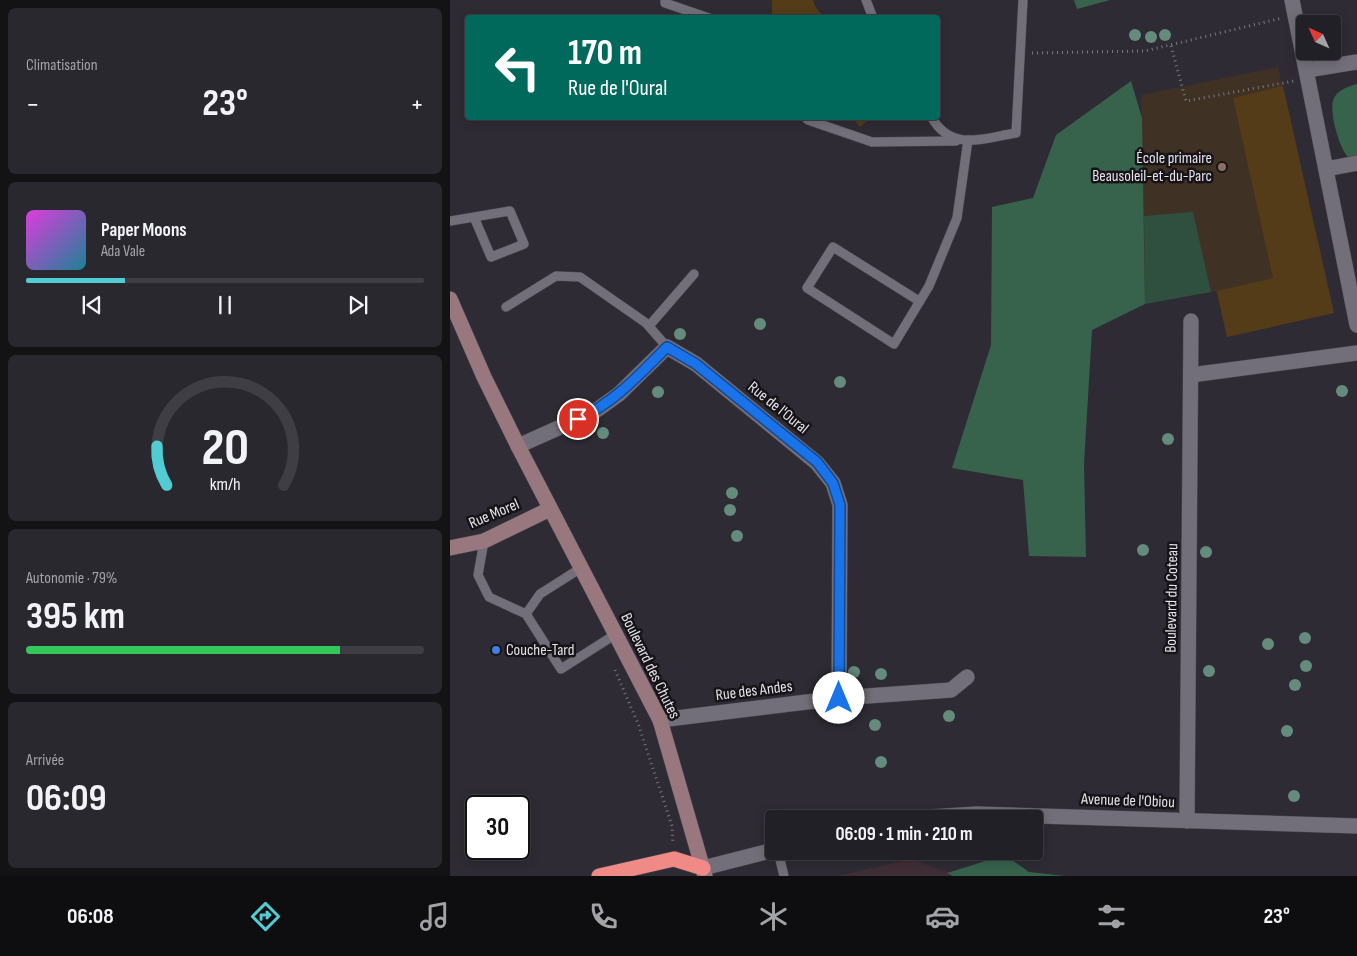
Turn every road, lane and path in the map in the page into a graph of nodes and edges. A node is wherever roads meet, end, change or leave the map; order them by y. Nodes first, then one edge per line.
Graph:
1 (665, 0) edge
2 (866, 0) edge
3 (1022, 0) edge
4 (1294, 7) edge
5 (700, 15) edge
6 (873, 15) edge
7 (1171, 46) junction
8 (1022, 53) junction
9 (1357, 62) edge
10 (1308, 74) junction
11 (808, 120) edge
12 (934, 120) edge
13 (956, 140) junction
14 (968, 140) junction
15 (1357, 163) edge
16 (1326, 169) junction
17 (474, 217) junction
18 (450, 222) edge
19 (694, 274) dead end
20 (450, 299) edge
21 (919, 301) junction
22 (506, 307) dead end
23 (1191, 321) dead end
24 (1357, 325) edge
25 (648, 326) junction
26 (667, 347) junction
27 (1357, 353) edge
28 (1192, 375) junction
29 (518, 446) junction
30 (550, 509) junction
31 (484, 541) junction
32 (450, 548) edge
33 (582, 568) junction
34 (526, 614) junction
35 (616, 634) junction
36 (614, 668) dead end
37 (967, 677) dead end
38 (839, 698) junction
39 (660, 720) junction
40 (1043, 816) edge
41 (1187, 821) junction
42 (1357, 826) edge
43 (765, 853) edge
44 (674, 859) junction
45 (780, 860) edge
46 (701, 873) edge
47 (599, 876) edge
48 (784, 876) edge

1 - 5 lane
2 - 6 lane
3 - 8 lane
4 - 7 path
4 - 10 street
7 - 8 path
7 - 10 path
8 - 14 lane
9 - 10 street
10 - 16 street
11 - 13 lane
12 - 13 lane
13 - 14 lane
14 - 21 lane
15 - 16 street
16 - 24 street
17 - 17 lane
17 - 18 lane
19 - 25 lane
20 - 29 street, Boulevard des Chutes
21 - 21 lane
22 - 25 lane
23 - 28 street, Boulevard du Coteau
25 - 26 lane
26 - 29 street
26 - 38 street, Rue de l'Oural
27 - 28 street
28 - 41 street, Boulevard du Coteau
29 - 30 street, Boulevard des Chutes
30 - 31 street, Rue Morel
30 - 33 street, Boulevard des Chutes
31 - 32 street, Rue Morel
31 - 34 lane
33 - 34 lane
33 - 35 street, Boulevard des Chutes
34 - 35 lane
35 - 39 street, Boulevard des Chutes
36 - 44 path, Boulevard des Chutes
37 - 38 street, Rue des Andes
38 - 39 street, Rue des Andes
39 - 46 street, Boulevard des Chutes
40 - 41 street, Avenue de l'Obiou
41 - 42 street, Avenue de l'Obiou
43 - 46 street
44 - 46 highway
44 - 47 highway
45 - 48 lane

